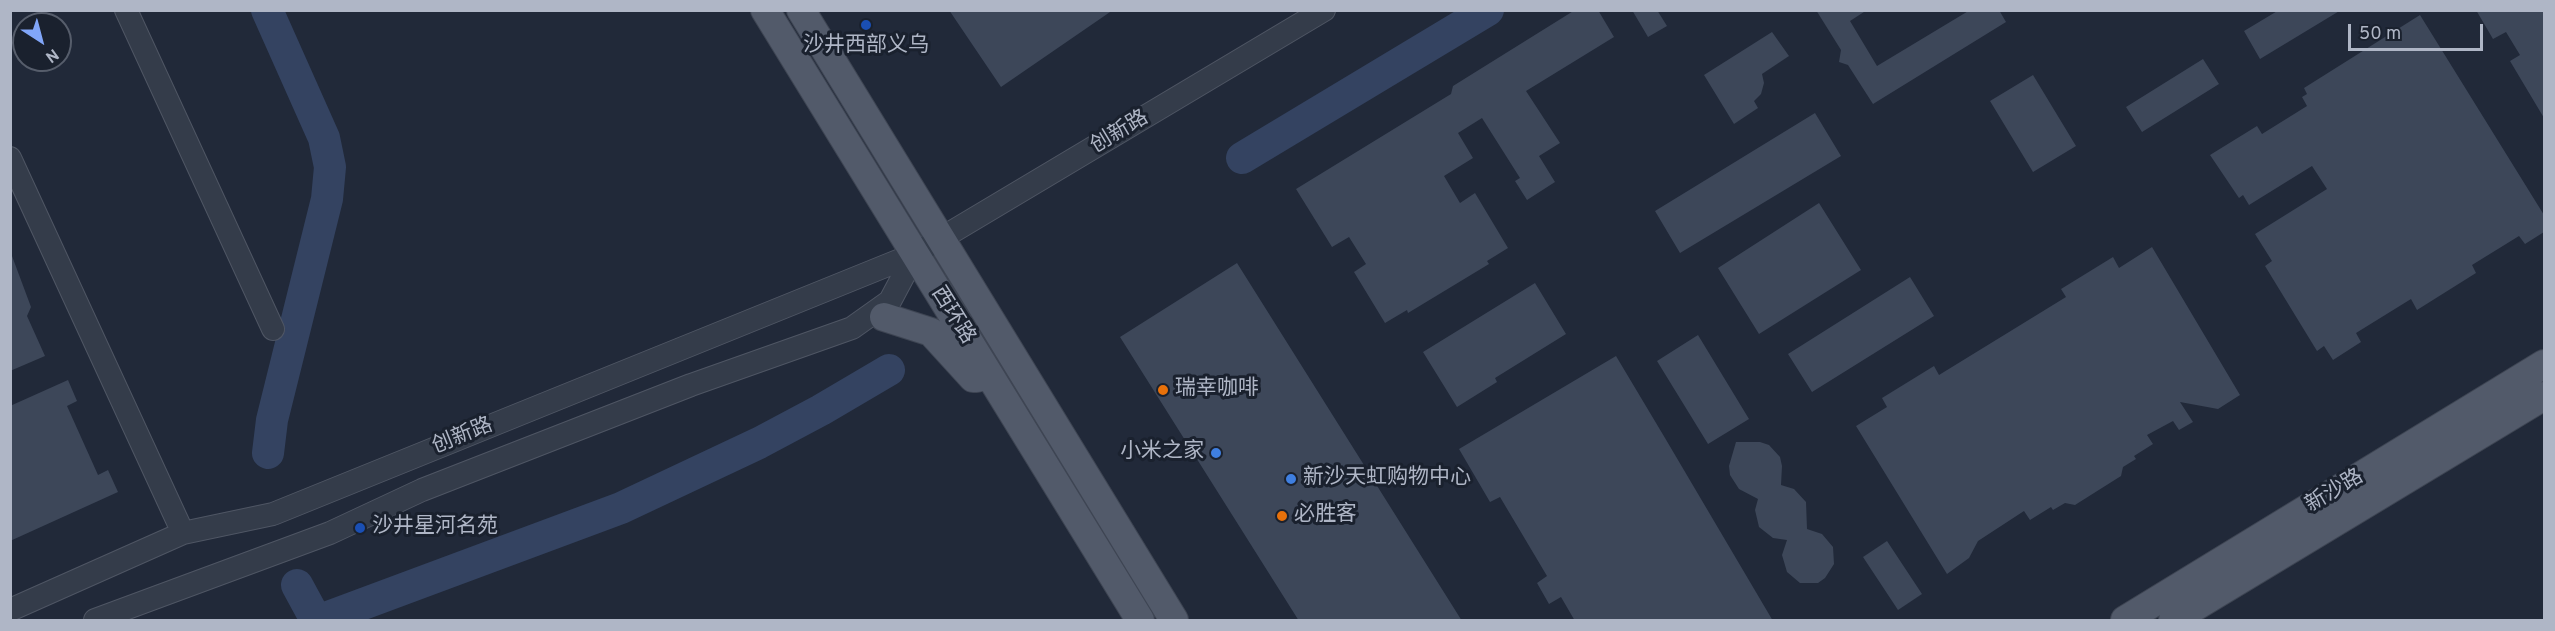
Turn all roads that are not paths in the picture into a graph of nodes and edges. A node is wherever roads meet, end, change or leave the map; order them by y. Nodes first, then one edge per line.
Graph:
1 (126, 10) edge
2 (765, 10) edge
3 (801, 10) edge
4 (1324, 10) edge
5 (10, 158) edge
6 (943, 240) junction
7 (915, 255) junction
8 (885, 317) dead end
9 (273, 329) dead end
10 (2544, 364) edge
11 (992, 379) junction
12 (2544, 396) edge
13 (183, 533) junction
14 (10, 610) edge
15 (95, 621) edge
16 (1140, 621) edge
17 (1174, 621) edge
18 (2126, 621) edge
19 (2174, 621) edge

1 - 9 street
2 - 7 main road, 西环路
3 - 6 main road, 西环路
4 - 6 street, 创新路
5 - 13 street
6 - 7 street, 创新路
6 - 17 main road, 西环路
7 - 11 main road, 西环路
7 - 13 street, 创新路
7 - 15 street, 创新路
8 - 11 main road
10 - 18 main road, 新沙路
11 - 16 main road, 西环路
12 - 19 main road, 新沙路
13 - 14 street, 创新路

